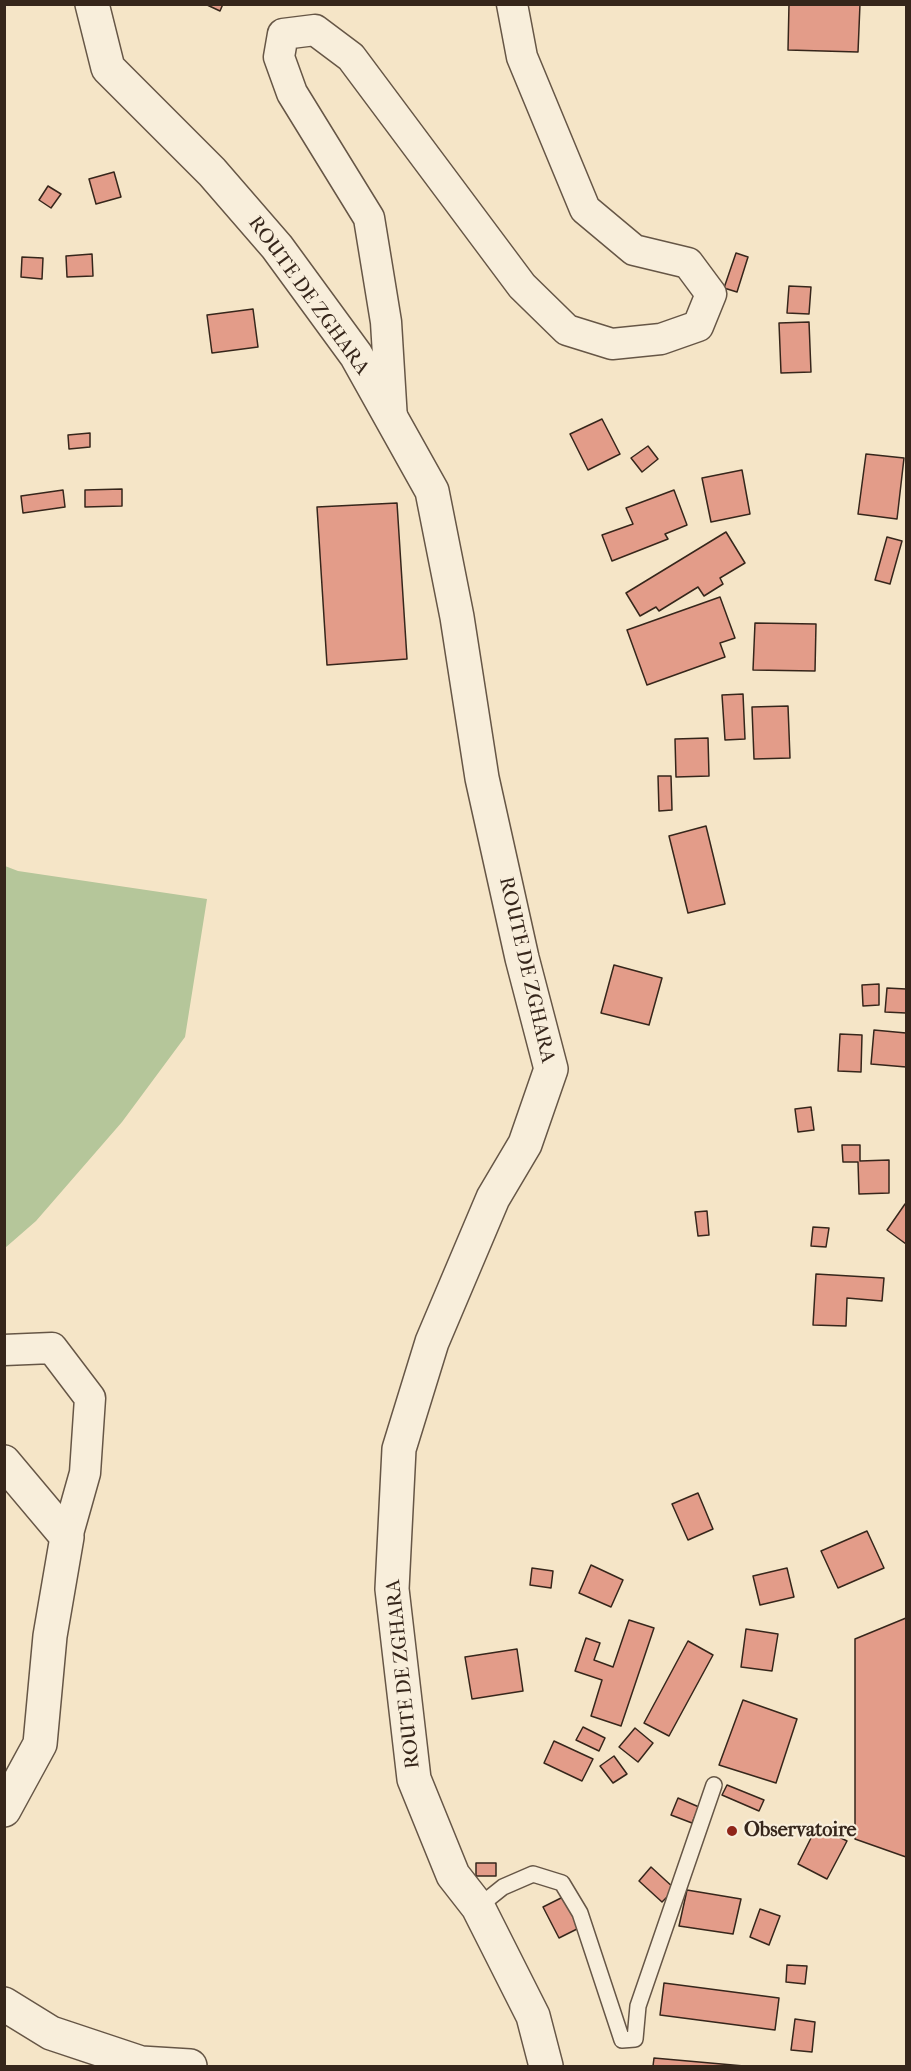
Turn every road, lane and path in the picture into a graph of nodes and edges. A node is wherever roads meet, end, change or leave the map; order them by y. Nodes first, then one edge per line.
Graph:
1 (92, 4) edge
2 (512, 4) edge
3 (392, 420) junction
4 (4, 1350) edge
5 (4, 1462) edge
6 (67, 1537) junction
7 (714, 1785) dead end
8 (4, 1810) edge
9 (478, 1907) junction
10 (4, 2004) edge
11 (190, 2067) edge
12 (546, 2067) edge

1 - 3 street, ROUTE DE ZGHARA
2 - 3 street
3 - 9 street, ROUTE DE ZGHARA
4 - 6 street
5 - 6 street
6 - 8 street
7 - 9 lane
9 - 12 street, ROUTE DE ZGHARA
10 - 11 street

